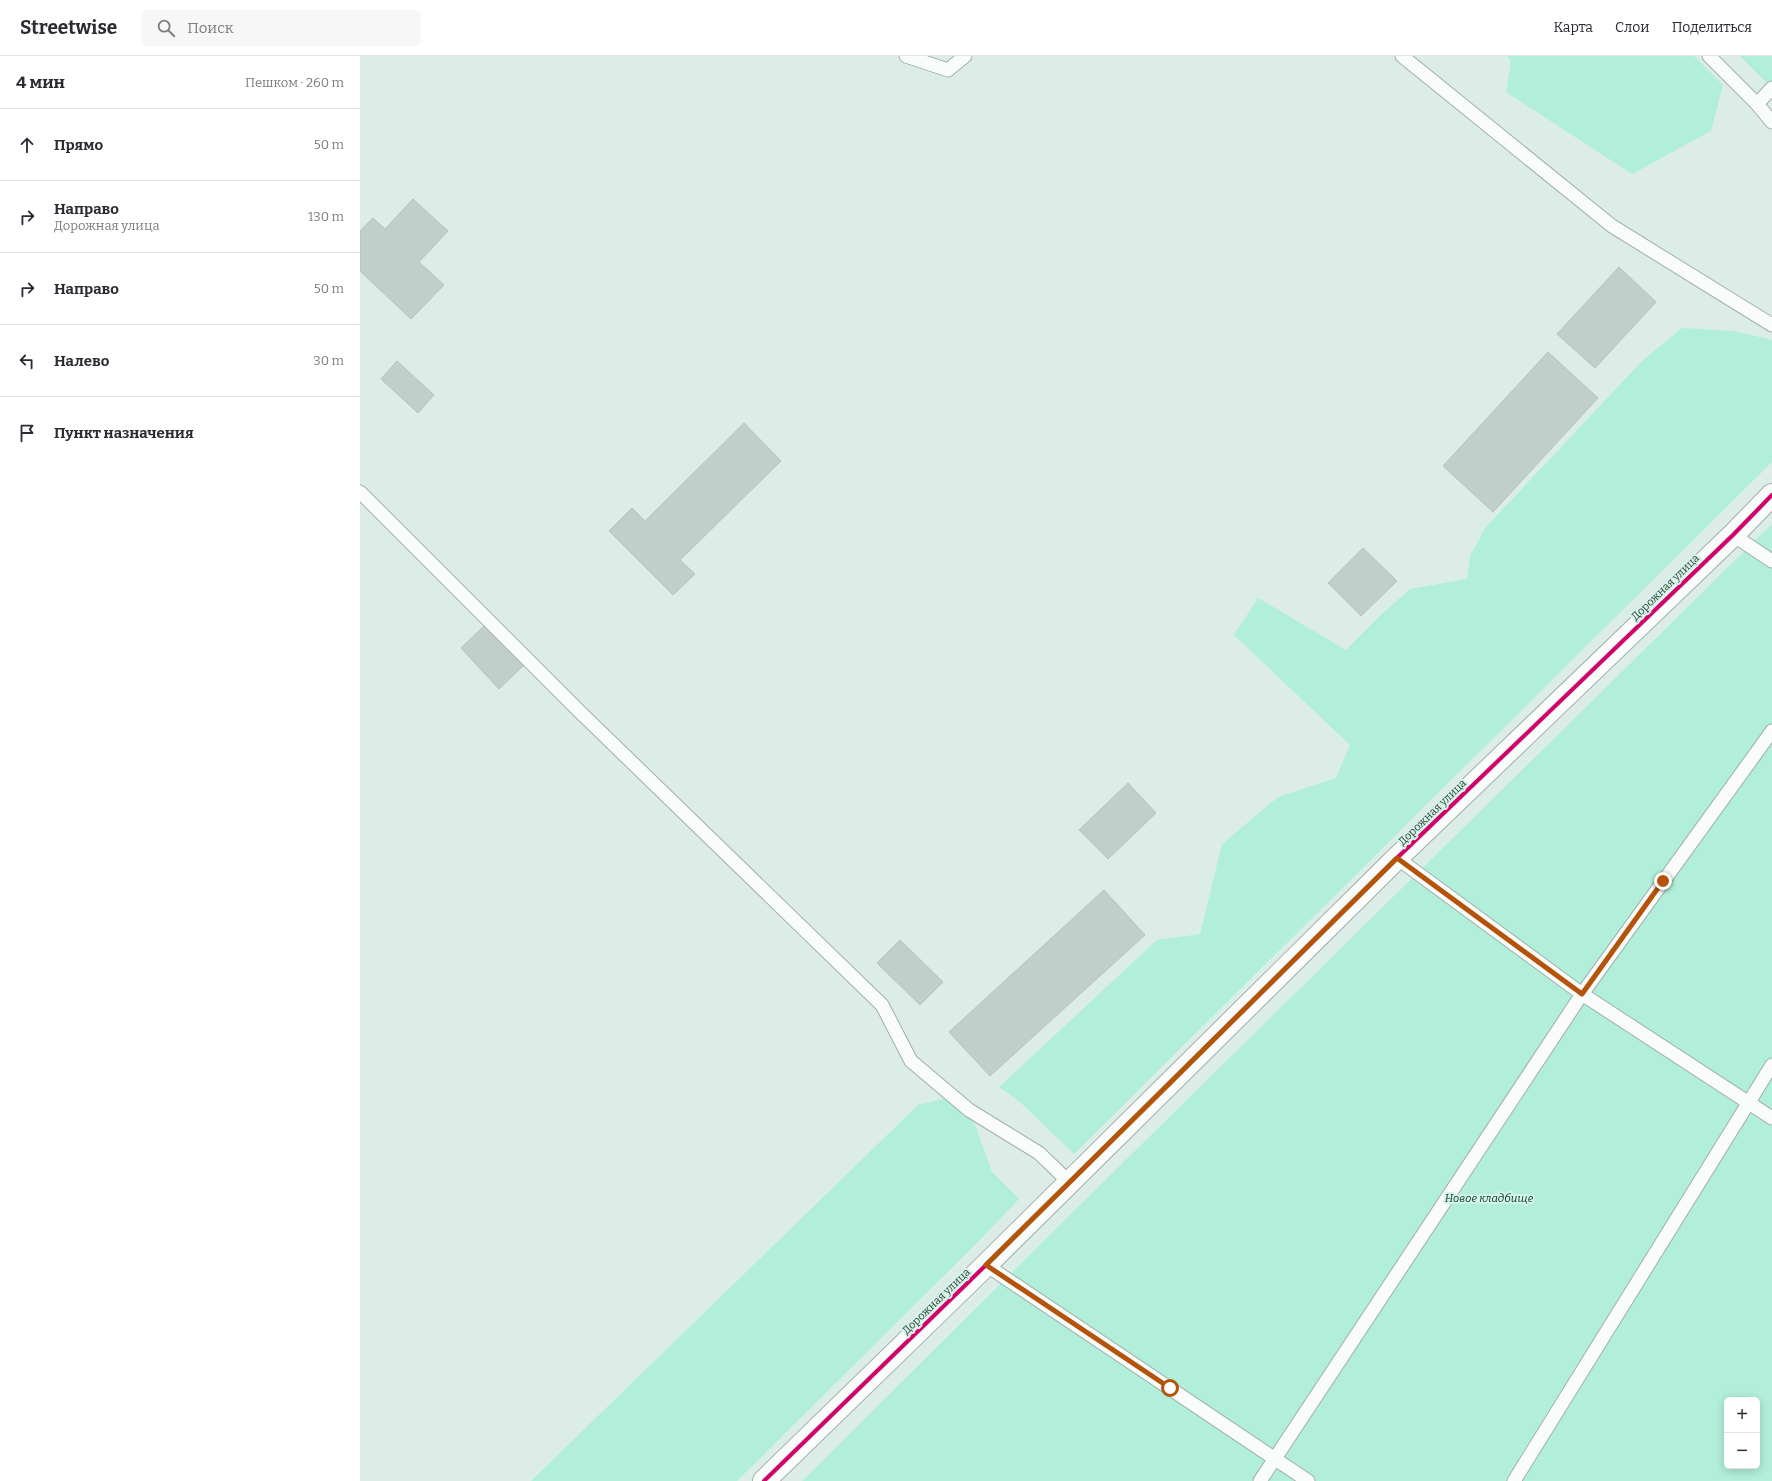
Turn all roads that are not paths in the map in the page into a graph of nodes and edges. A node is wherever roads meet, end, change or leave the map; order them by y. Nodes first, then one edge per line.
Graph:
1 (906, 56) edge
2 (965, 56) edge
3 (1402, 56) edge
4 (1709, 56) edge
5 (1772, 88) edge
6 (1757, 104) junction
7 (1772, 122) edge
8 (1772, 325) edge
9 (360, 492) edge
10 (1772, 495) edge
11 (1733, 535) junction
12 (1772, 561) edge
13 (1772, 731) edge
14 (1397, 858) junction
15 (1582, 994) junction
16 (1772, 1065) edge
17 (1748, 1104) junction
18 (1772, 1118) edge
19 (1069, 1182) junction
20 (986, 1265) junction
21 (1274, 1458) junction
22 (764, 1481) edge
23 (1260, 1481) edge
24 (1308, 1481) edge
25 (1514, 1481) edge

1 - 2 lane
3 - 8 lane
4 - 6 lane
5 - 6 lane
6 - 7 lane
9 - 19 lane
10 - 11 street, Дорожная улица
11 - 12 lane
11 - 14 street, Дорожная улица
13 - 15 lane
14 - 15 lane
14 - 19 street, Дорожная улица
15 - 17 lane
15 - 21 lane
16 - 17 lane
17 - 18 lane
17 - 25 lane
19 - 20 street, Дорожная улица
20 - 21 lane
20 - 22 street, Дорожная улица
21 - 23 lane
21 - 24 lane

